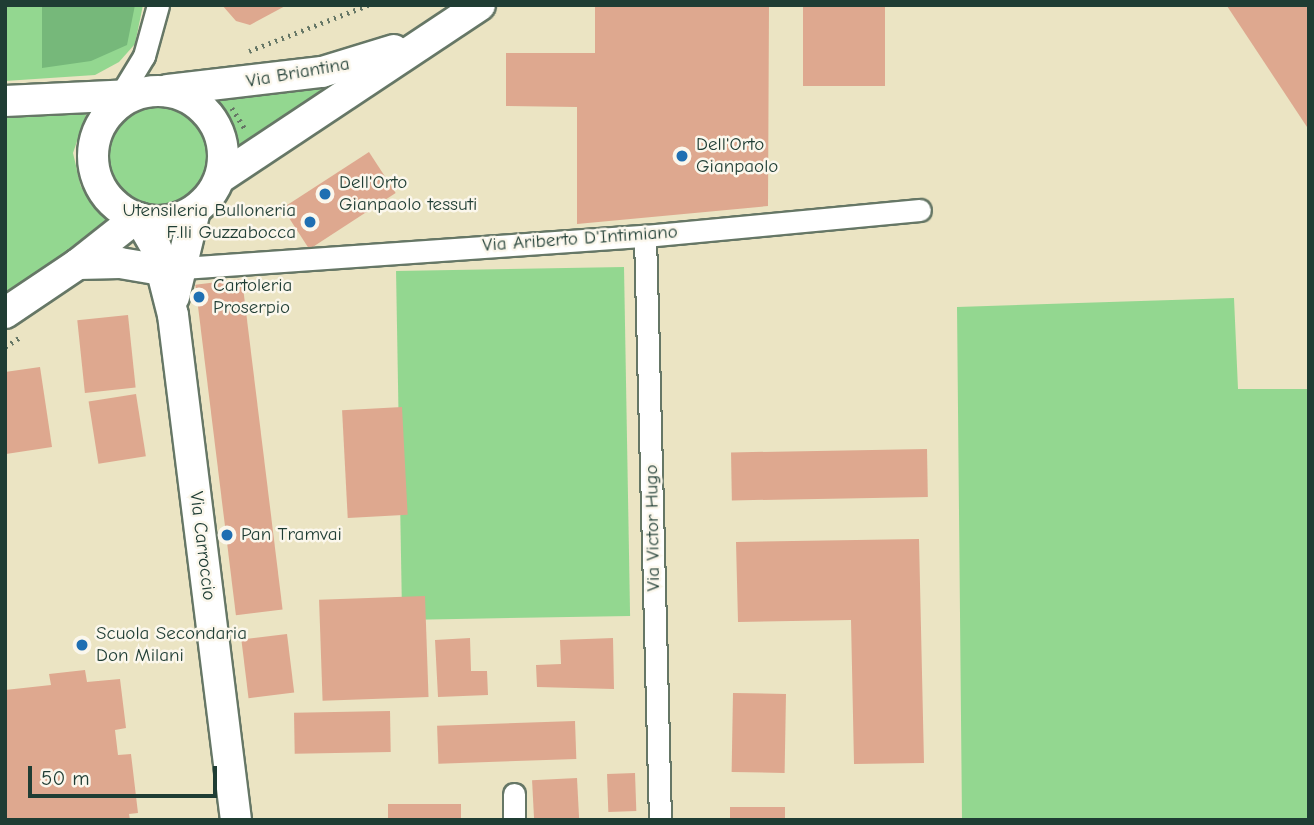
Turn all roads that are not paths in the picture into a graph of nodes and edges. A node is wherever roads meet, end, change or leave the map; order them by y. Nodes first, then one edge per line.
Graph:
1 (158, 5) edge
2 (480, 5) edge
3 (430, 37) junction
4 (162, 90) junction
5 (122, 99) junction
6 (5, 102) edge
7 (220, 178) junction
8 (920, 210) dead end
9 (137, 218) junction
10 (191, 223) junction
11 (645, 236) junction
12 (239, 261) junction
13 (78, 264) junction
14 (170, 269) junction
15 (5, 313) edge
16 (514, 794) dead end
17 (236, 820) edge
18 (514, 820) edge
19 (660, 820) edge

1 - 5 street
2 - 3 main road, Via Briantina
3 - 4 main road, Via Briantina
3 - 7 main road, Via Briantina
4 - 5 main road
4 - 7 main road
5 - 6 main road
5 - 9 main road
7 - 10 main road
8 - 11 street, Via Ariberto D'Intimiano
9 - 10 main road
9 - 13 main road
9 - 14 main road, Via Carroccio
10 - 12 street, Via Ariberto D'Intimiano
10 - 14 main road
11 - 12 street, Via Ariberto D'Intimiano
11 - 19 street, Via Victor Hugo
12 - 14 street, Via Ariberto D'Intimiano
13 - 14 main road
13 - 15 main road
14 - 17 main road, Via Carroccio
16 - 18 street

